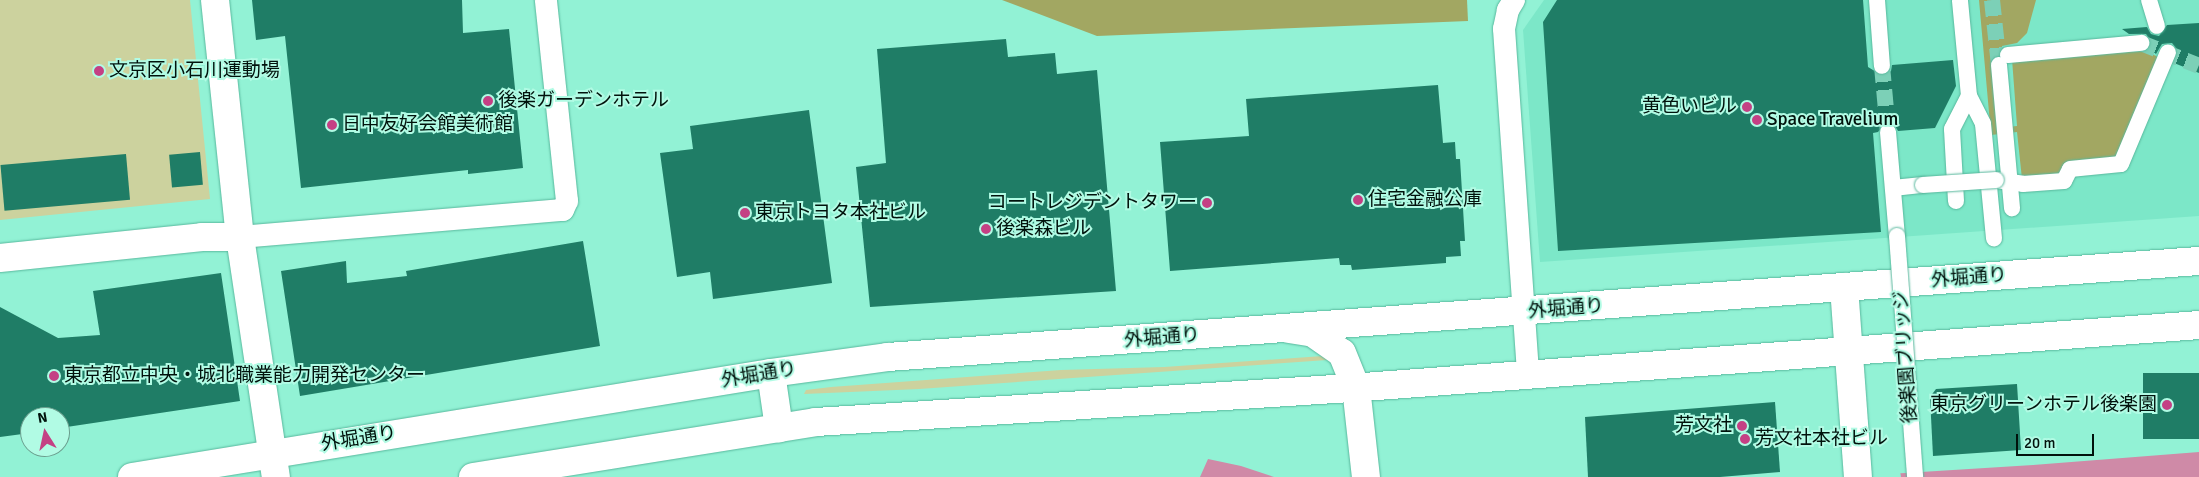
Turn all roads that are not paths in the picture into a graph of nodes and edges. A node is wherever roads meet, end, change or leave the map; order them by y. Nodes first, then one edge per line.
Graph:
1 (215, 0) edge
2 (546, 0) edge
3 (1514, 0) edge
4 (1877, 0) edge
5 (1960, 0) edge
6 (2149, 0) edge
7 (2157, 26) dead end
8 (2141, 43) tunnel mouth
9 (2168, 52) dead end
10 (1882, 66) tunnel mouth
11 (1969, 96) junction
12 (1888, 132) tunnel mouth
13 (2003, 181) junction
14 (1893, 188) junction
15 (1956, 201) dead end
16 (2012, 208) dead end
17 (240, 237) junction
18 (1994, 238) dead end
19 (0, 258) edge
20 (2199, 261) edge
21 (1844, 287) junction
22 (1523, 312) junction
23 (2199, 325) edge
24 (1290, 329) junction
25 (1848, 350) junction
26 (771, 373) junction
27 (1528, 374) junction
28 (1356, 387) junction
29 (779, 428) junction
30 (274, 465) edge
31 (1857, 471) edge
32 (132, 477) edge
33 (473, 477) edge
34 (1366, 477) edge
35 (1915, 477) edge

1 - 17 main road
2 - 17 street
3 - 22 street
4 - 10 street
5 - 11 street
6 - 7 street
8 - 13 street
9 - 13 street
11 - 15 street
11 - 18 street
12 - 14 street, 後楽園ブリッジ
13 - 14 street, bridge
13 - 16 street
14 - 35 street, 後楽園ブリッジ, bridge
17 - 19 main road
17 - 30 main road
20 - 21 main road, 外堀通り
21 - 22 main road, 外堀通り
21 - 25 main road
22 - 24 main road, 外堀通り
22 - 27 street
23 - 25 main road
24 - 26 main road, 外堀通り
24 - 28 main road
25 - 27 main road
25 - 31 main road
26 - 29 main road
26 - 30 main road, 外堀通り
27 - 28 main road
28 - 29 main road
28 - 34 main road
29 - 33 main road
30 - 32 main road, 外堀通り

